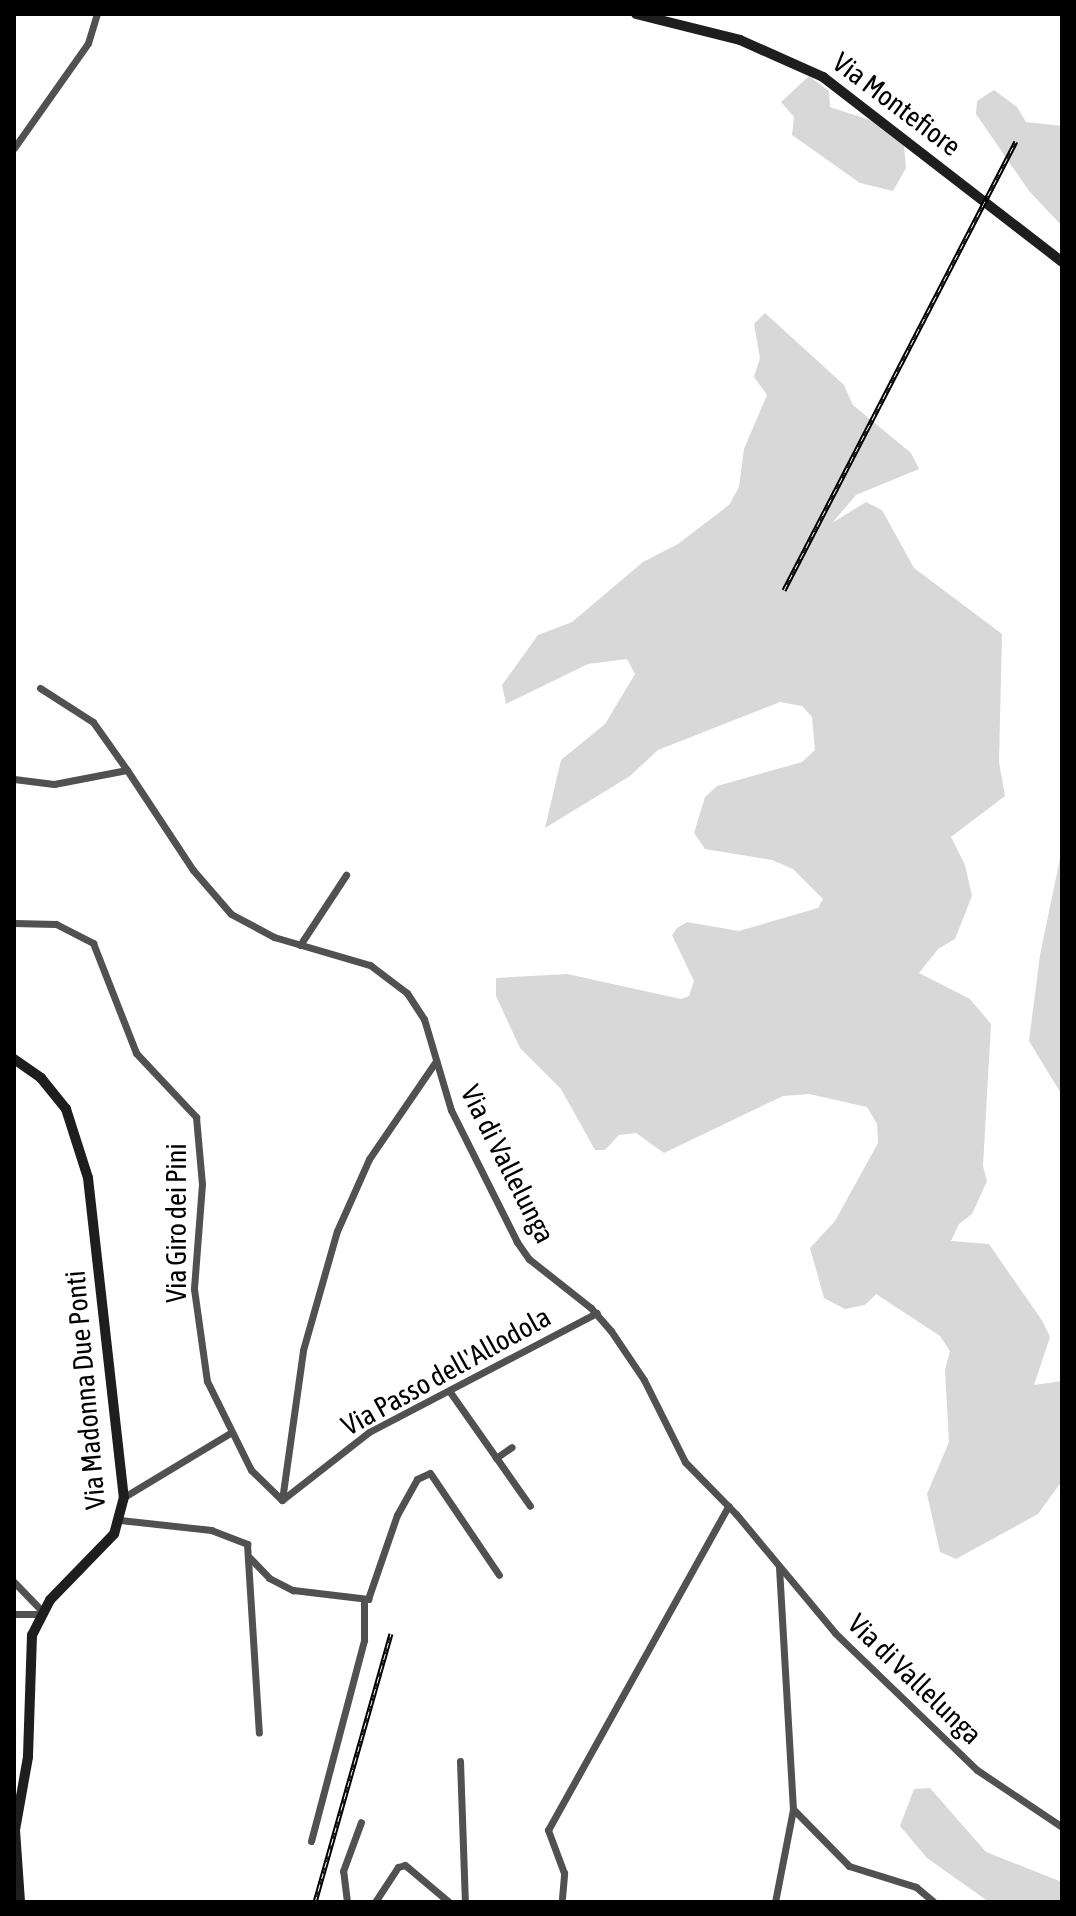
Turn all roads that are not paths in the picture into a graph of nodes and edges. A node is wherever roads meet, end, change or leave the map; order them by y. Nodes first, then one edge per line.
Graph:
1 (97, 14) edge
2 (636, 14) edge
3 (14, 148) edge
4 (1062, 262) edge
5 (40, 688) dead end
6 (127, 770) junction
7 (14, 779) edge
8 (346, 875) dead end
9 (14, 923) edge
10 (300, 945) junction
11 (14, 1059) edge
12 (436, 1061) junction
13 (597, 1313) junction
14 (450, 1392) junction
15 (230, 1433) junction
16 (512, 1447) dead end
17 (496, 1458) junction
18 (124, 1497) junction
19 (282, 1500) junction
20 (530, 1506) dead end
21 (728, 1506) junction
22 (120, 1520) junction
23 (250, 1558) junction
24 (779, 1567) junction
25 (499, 1575) dead end
26 (14, 1582) edge
27 (364, 1600) junction
28 (41, 1613) junction
29 (14, 1614) edge
30 (259, 1733) dead end
31 (460, 1761) dead end
32 (793, 1809) junction
33 (361, 1822) dead end
34 (1062, 1827) edge
35 (311, 1841) dead end
36 (562, 1898) dead end
37 (20, 1902) edge
38 (347, 1902) edge
39 (375, 1902) edge
40 (449, 1902) edge
41 (465, 1902) edge
42 (775, 1902) edge
43 (934, 1902) edge

1 - 3 street
2 - 4 main road, Via Montefiore
5 - 6 street, Via di Vallelunga
6 - 7 street
6 - 10 street, Via di Vallelunga
8 - 10 street
9 - 15 street, Via Giro dei Pini
10 - 12 street, Via di Vallelunga
11 - 18 main road, Via Madonna Due Ponti
12 - 13 street, Via di Vallelunga
12 - 19 street
13 - 14 street, Via Passo dell'Allodola
13 - 21 street, Via di Vallelunga
14 - 17 street
14 - 19 street, Via Passo dell'Allodola
15 - 18 street
15 - 19 street, Via Giro dei Pini
16 - 17 street
17 - 20 street
18 - 22 main road, Via Madonna Due Ponti
21 - 24 street, Via di Vallelunga
21 - 36 street
22 - 23 street
22 - 28 main road, Via Madonna Due Ponti
23 - 27 street
23 - 30 street
24 - 32 street
24 - 34 street, Via di Vallelunga
25 - 27 street
26 - 28 street
27 - 35 street
28 - 29 street
28 - 37 main road, Via Madonna Due Ponti
31 - 41 street
32 - 42 street
32 - 43 street
33 - 38 street
39 - 40 street

